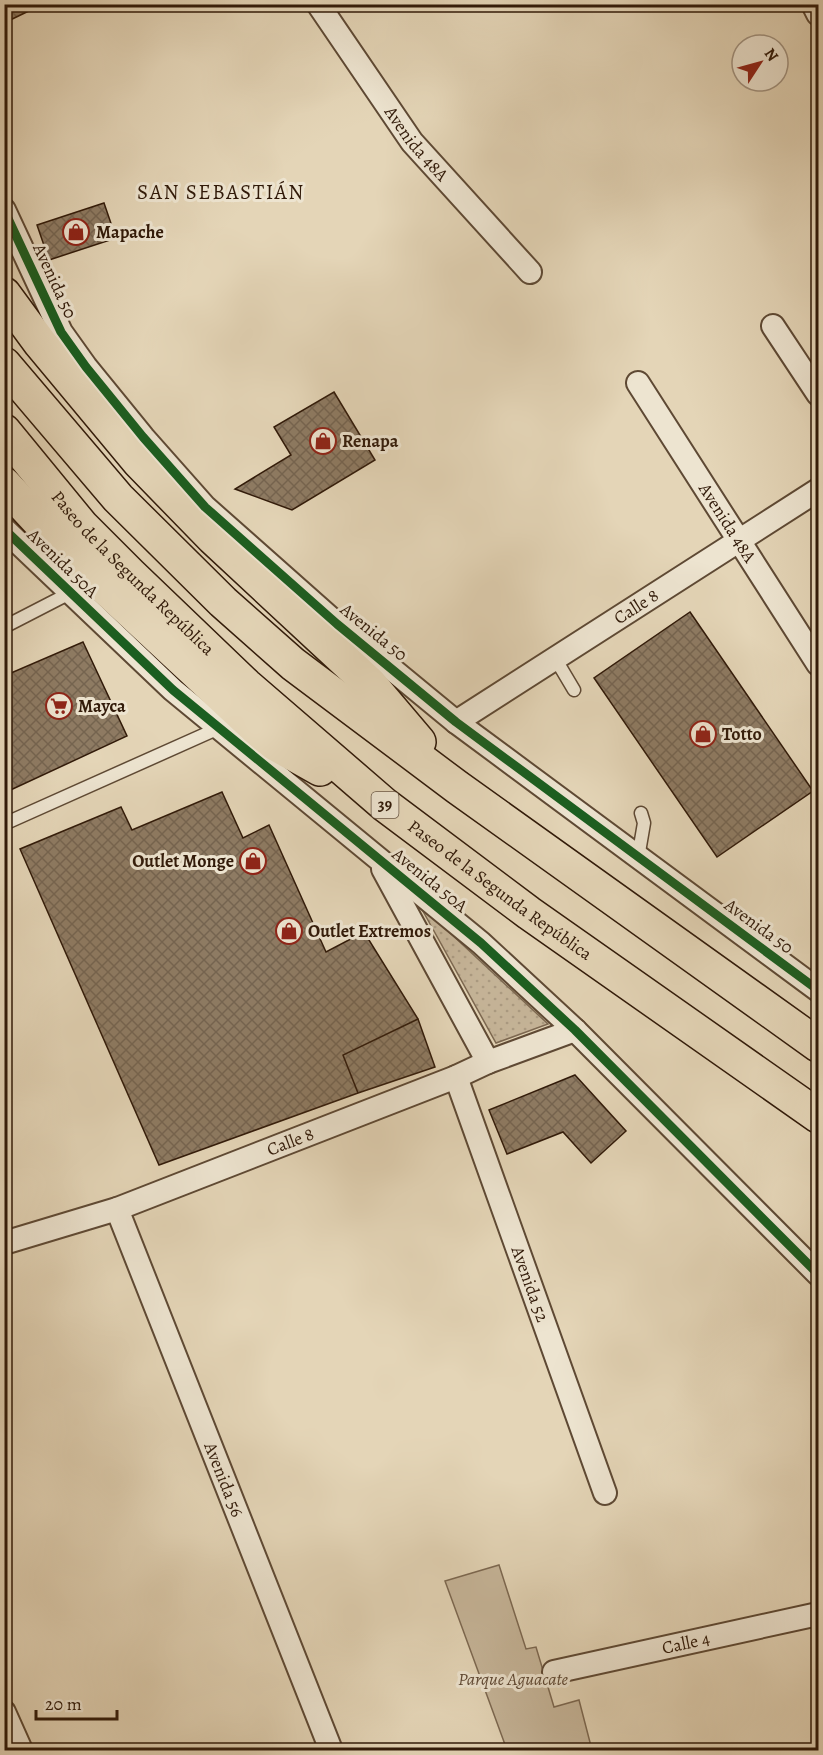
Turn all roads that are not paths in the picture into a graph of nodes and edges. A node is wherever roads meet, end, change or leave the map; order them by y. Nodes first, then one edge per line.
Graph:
1 (318, 4) edge
2 (813, 4) edge
3 (819, 14) edge
4 (4, 210) edge
5 (530, 272) dead end
6 (4, 294) edge
7 (773, 326) dead end
8 (4, 364) edge
9 (638, 383) dead end
10 (819, 394) edge
11 (4, 431) edge
12 (4, 484) edge
13 (819, 490) edge
14 (4, 530) edge
15 (740, 539) junction
16 (70, 593) junction
17 (4, 627) edge
18 (555, 658) junction
19 (819, 664) edge
20 (574, 690) dead end
21 (456, 722) junction
22 (219, 728) junction
23 (457, 787) junction
24 (386, 805) junction
25 (641, 813) dead end
26 (4, 824) edge
27 (638, 858) junction
28 (378, 860) junction
29 (819, 990) edge
30 (575, 1030) junction
31 (819, 1045) edge
32 (488, 1062) junction
33 (456, 1077) junction
34 (819, 1116) edge
35 (117, 1209) junction
36 (4, 1243) edge
37 (819, 1274) edge
38 (605, 1493) dead end
39 (819, 1614) edge
40 (554, 1672) dead end
41 (4, 1712) edge
42 (21, 1750) edge
43 (331, 1750) edge

1 - 5 street, Avenida 48A
2 - 3 street
4 - 21 street, Avenida 50
6 - 23 highway
7 - 10 street
8 - 23 highway
9 - 15 street, Avenida 48A
11 - 24 highway, Paseo de la Segunda República / 39
12 - 24 highway
13 - 15 street, Calle 8
14 - 16 street, Avenida 50A
15 - 18 street, Calle 8
15 - 19 street, Avenida 48A
16 - 17 lane
16 - 22 street, Avenida 50A
18 - 20 lane
18 - 21 street, Calle 8
21 - 27 street, Avenida 50
22 - 26 lane
22 - 28 street, Avenida 50A
23 - 31 highway
24 - 34 highway, Paseo de la Segunda República / 39
25 - 27 lane
27 - 29 street, Avenida 50
28 - 30 street, Avenida 50A
28 - 32 street
30 - 32 street, Calle 8
30 - 37 street, Avenida 50A
32 - 33 street, Calle 8
33 - 35 street, Calle 8
33 - 38 street, Avenida 52
35 - 36 street, Calle 8
35 - 43 street, Avenida 56
39 - 40 street, Calle 4
41 - 42 street

